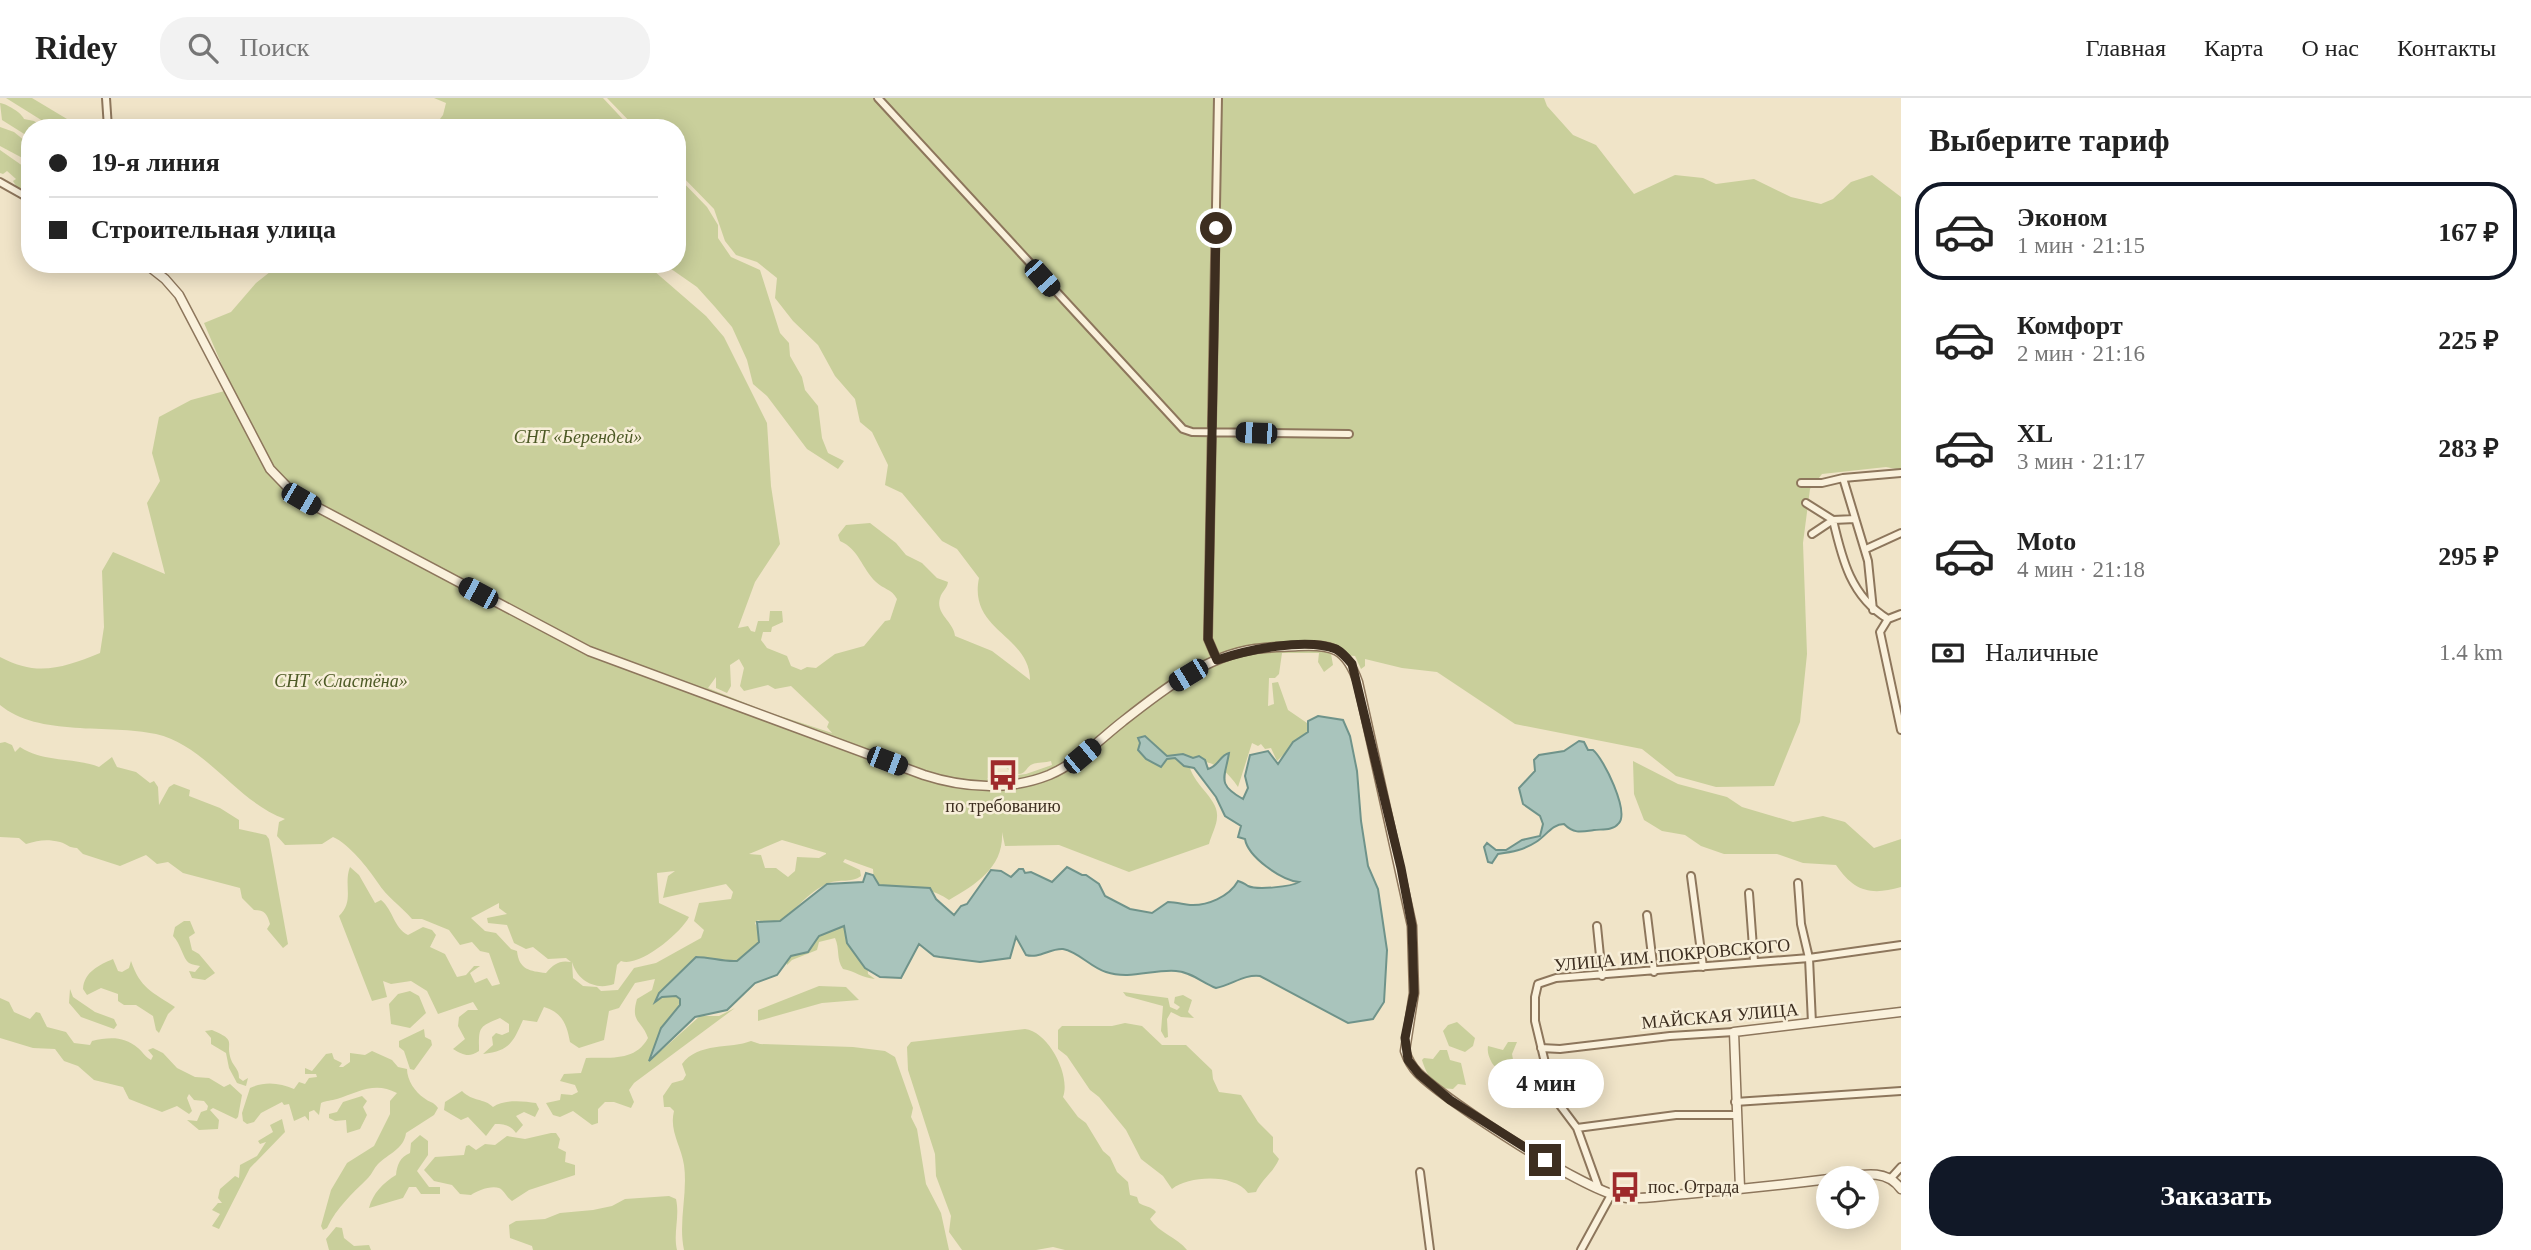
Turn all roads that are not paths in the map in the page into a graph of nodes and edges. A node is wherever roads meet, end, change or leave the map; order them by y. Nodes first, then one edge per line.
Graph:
1 (106, 98) edge
2 (878, 98) edge
3 (1218, 98) edge
4 (107, 119) edge
5 (0, 182) edge
6 (21, 194) edge
7 (157, 273) edge
8 (1212, 432) junction
9 (1349, 434) dead end
10 (1901, 473) edge
11 (1843, 478) junction
12 (1801, 483) dead end
13 (1806, 503) dead end
14 (1855, 519) junction
15 (1833, 520) junction
16 (1901, 533) edge
17 (1812, 534) dead end
18 (1866, 549) junction
19 (1873, 610) junction
20 (1901, 614) edge
21 (1888, 619) junction
22 (1217, 660) junction
23 (1901, 730) edge
24 (1691, 876) dead end
25 (1798, 883) dead end
26 (1749, 893) dead end
27 (1647, 915) dead end
28 (1597, 926) dead end
29 (1901, 946) edge
30 (1809, 958) junction
31 (1754, 961) junction
32 (1703, 967) junction
33 (1654, 972) junction
34 (1602, 976) junction
35 (1901, 1012) edge
36 (1812, 1023) junction
37 (1734, 1032) junction
38 (1541, 1048) junction
39 (1901, 1091) edge
40 (1735, 1102) junction
41 (1735, 1115) junction
42 (1577, 1128) junction
43 (1901, 1167) edge
44 (1420, 1172) dead end
45 (1879, 1174) edge
46 (1891, 1178) junction
47 (1816, 1180) edge
48 (1741, 1188) junction
49 (1599, 1189) junction
50 (1901, 1189) edge
51 (1611, 1195) junction
52 (1584, 1249) edge
53 (1430, 1250) edge

1 - 4 street
2 - 8 street
3 - 8 street
5 - 6 street
7 - 22 street
8 - 9 street
8 - 22 street
10 - 11 street
11 - 12 street
11 - 14 street
13 - 15 street
14 - 15 street
14 - 18 street
15 - 17 street
15 - 19 street
16 - 18 street
18 - 19 street
19 - 21 street
20 - 21 street
21 - 23 street
22 - 49 street
24 - 32 street
25 - 30 street
26 - 31 street
27 - 33 street
28 - 34 street
29 - 30 street, УЛИЦА ИМ. ПОКРОВСКОГО
30 - 31 street, УЛИЦА ИМ. ПОКРОВСКОГО
30 - 36 street
31 - 32 street, УЛИЦА ИМ. ПОКРОВСКОГО
32 - 33 street, УЛИЦА ИМ. ПОКРОВСКОГО
33 - 34 street, УЛИЦА ИМ. ПОКРОВСКОГО
34 - 38 street, УЛИЦА ИМ. ПОКРОВСКОГО
35 - 36 street, МАЙСКАЯ УЛИЦА
36 - 37 street, МАЙСКАЯ УЛИЦА
37 - 38 street, МАЙСКАЯ УЛИЦА
37 - 40 street
38 - 42 street, УЛИЦА ИМ. ПОКРОВСКОГО
39 - 40 street
40 - 41 street
41 - 42 street
41 - 48 street
42 - 49 street, УЛИЦА ИМ. ПОКРОВСКОГО
43 - 46 street
44 - 53 street
45 - 46 street
46 - 50 street
47 - 48 street
48 - 51 street
49 - 51 street
51 - 52 street

